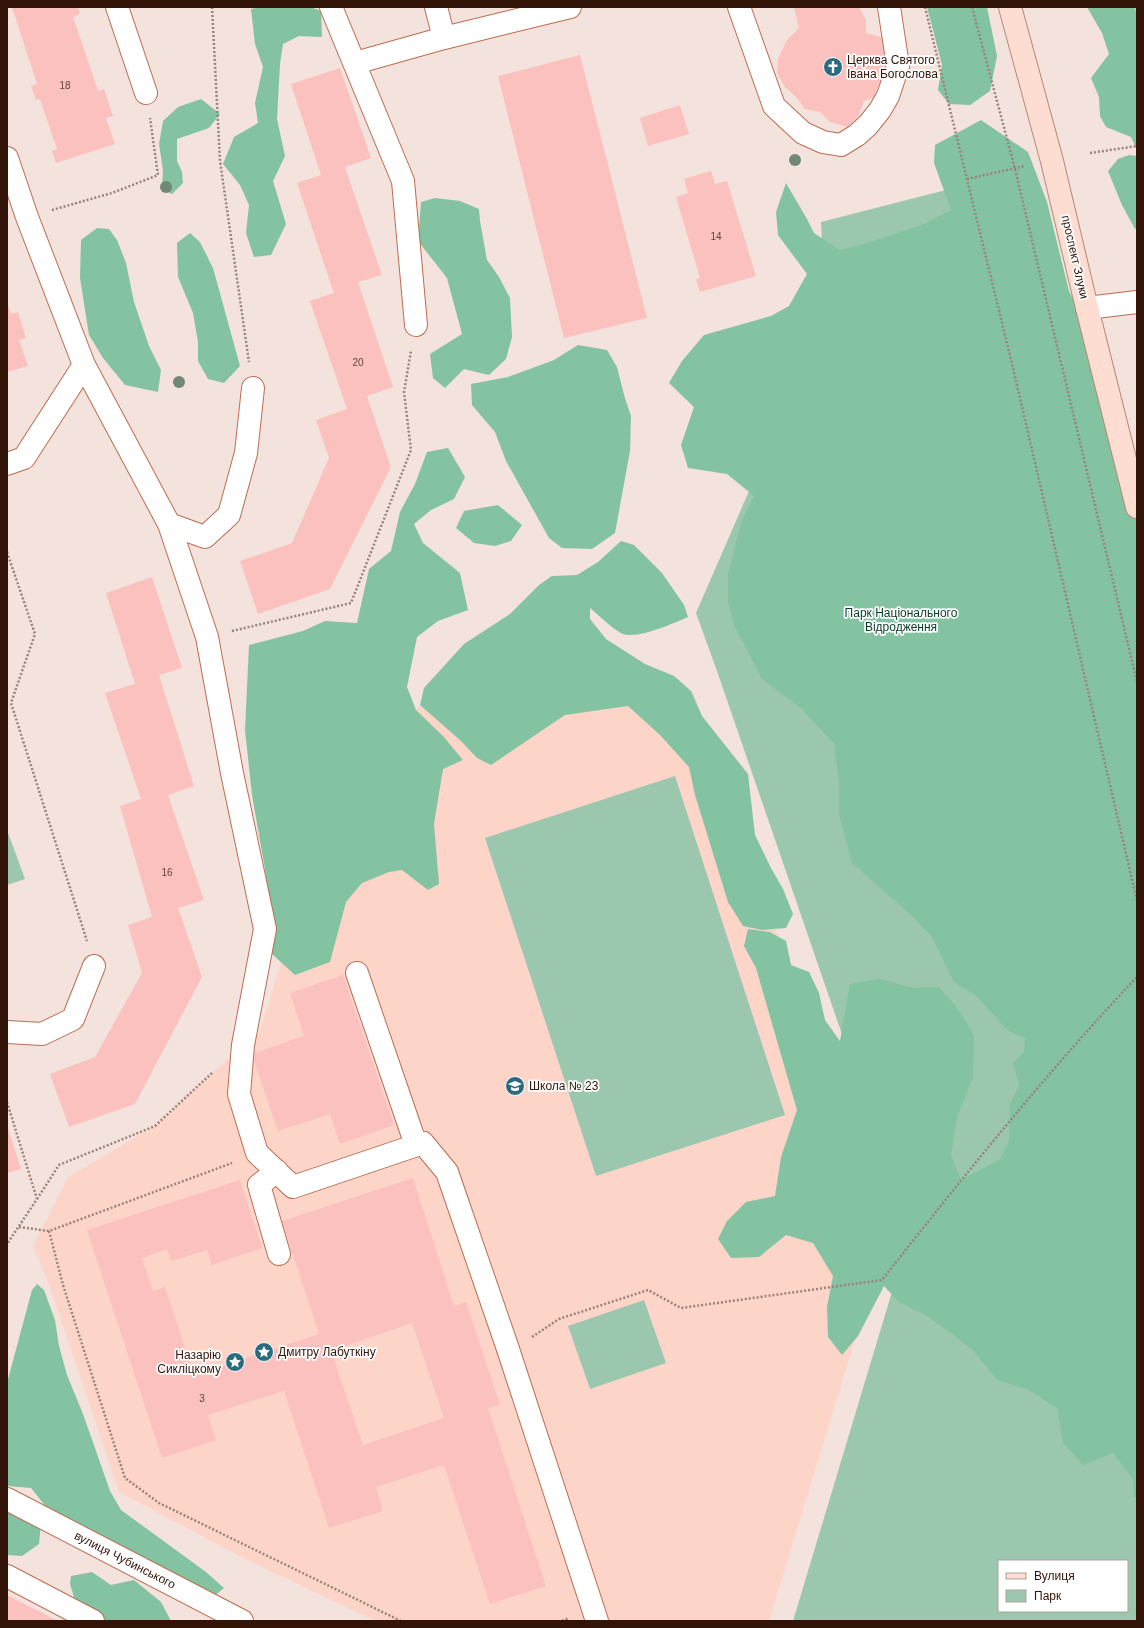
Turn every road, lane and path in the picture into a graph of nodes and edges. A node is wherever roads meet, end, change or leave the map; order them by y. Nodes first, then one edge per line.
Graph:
1 (117, 7) edge
2 (212, 7) edge
3 (331, 7) edge
4 (436, 7) edge
5 (570, 7) edge
6 (739, 7) edge
7 (889, 7) edge
8 (925, 7) edge
9 (972, 7) edge
10 (1010, 7) edge
11 (444, 38) junction
12 (355, 63) junction
13 (146, 93) joint
14 (1137, 146) edge
15 (1090, 153) dead end
16 (7, 158) edge
17 (1026, 166) dead end
18 (1015, 169) junction
19 (967, 179) junction
20 (73, 204) dead end
21 (1137, 302) edge
22 (1087, 308) junction
23 (416, 325) joint
24 (84, 365) junction
25 (253, 388) joint
26 (7, 464) edge
27 (1137, 508) edge
28 (169, 524) junction
29 (7, 552) edge
30 (207, 637) junction
31 (1137, 682) edge
32 (1137, 900) edge
33 (94, 966) joint
34 (357, 973) dead end
35 (1137, 977) edge
36 (7, 1032) edge
37 (214, 1072) dead end
38 (7, 1102) edge
39 (416, 1145) junction
40 (257, 1153) junction
41 (276, 1171) junction
42 (37, 1199) junction
43 (19, 1227) junction
44 (49, 1231) junction
45 (7, 1244) edge
46 (279, 1254) dead end
47 (530, 1339) dead end
48 (7, 1499) edge
49 (7, 1576) edge
50 (93, 1621) edge
51 (242, 1621) edge
52 (401, 1621) edge
53 (597, 1621) edge

1 - 13 street
2 - 25 path
3 - 12 street
4 - 11 street
5 - 11 street
6 - 7 street
8 - 19 path
9 - 18 path
10 - 22 main road, проспект Злуки
11 - 12 street
12 - 23 street
13 - 20 path
14 - 15 path
16 - 24 street
17 - 18 path
18 - 19 path
18 - 31 path
19 - 32 path
21 - 22 street
22 - 27 main road, проспект Злуки
23 - 30 path
24 - 26 street
24 - 28 street
25 - 28 street
28 - 30 street
29 - 33 path
30 - 40 street
33 - 36 street
34 - 39 street
35 - 47 path
37 - 42 path
38 - 42 path
39 - 41 street
39 - 53 street
40 - 41 street
40 - 44 path
41 - 46 street
42 - 43 path
43 - 44 path
43 - 45 path
44 - 52 path
48 - 51 street, вулиця Чубинського
49 - 50 street

